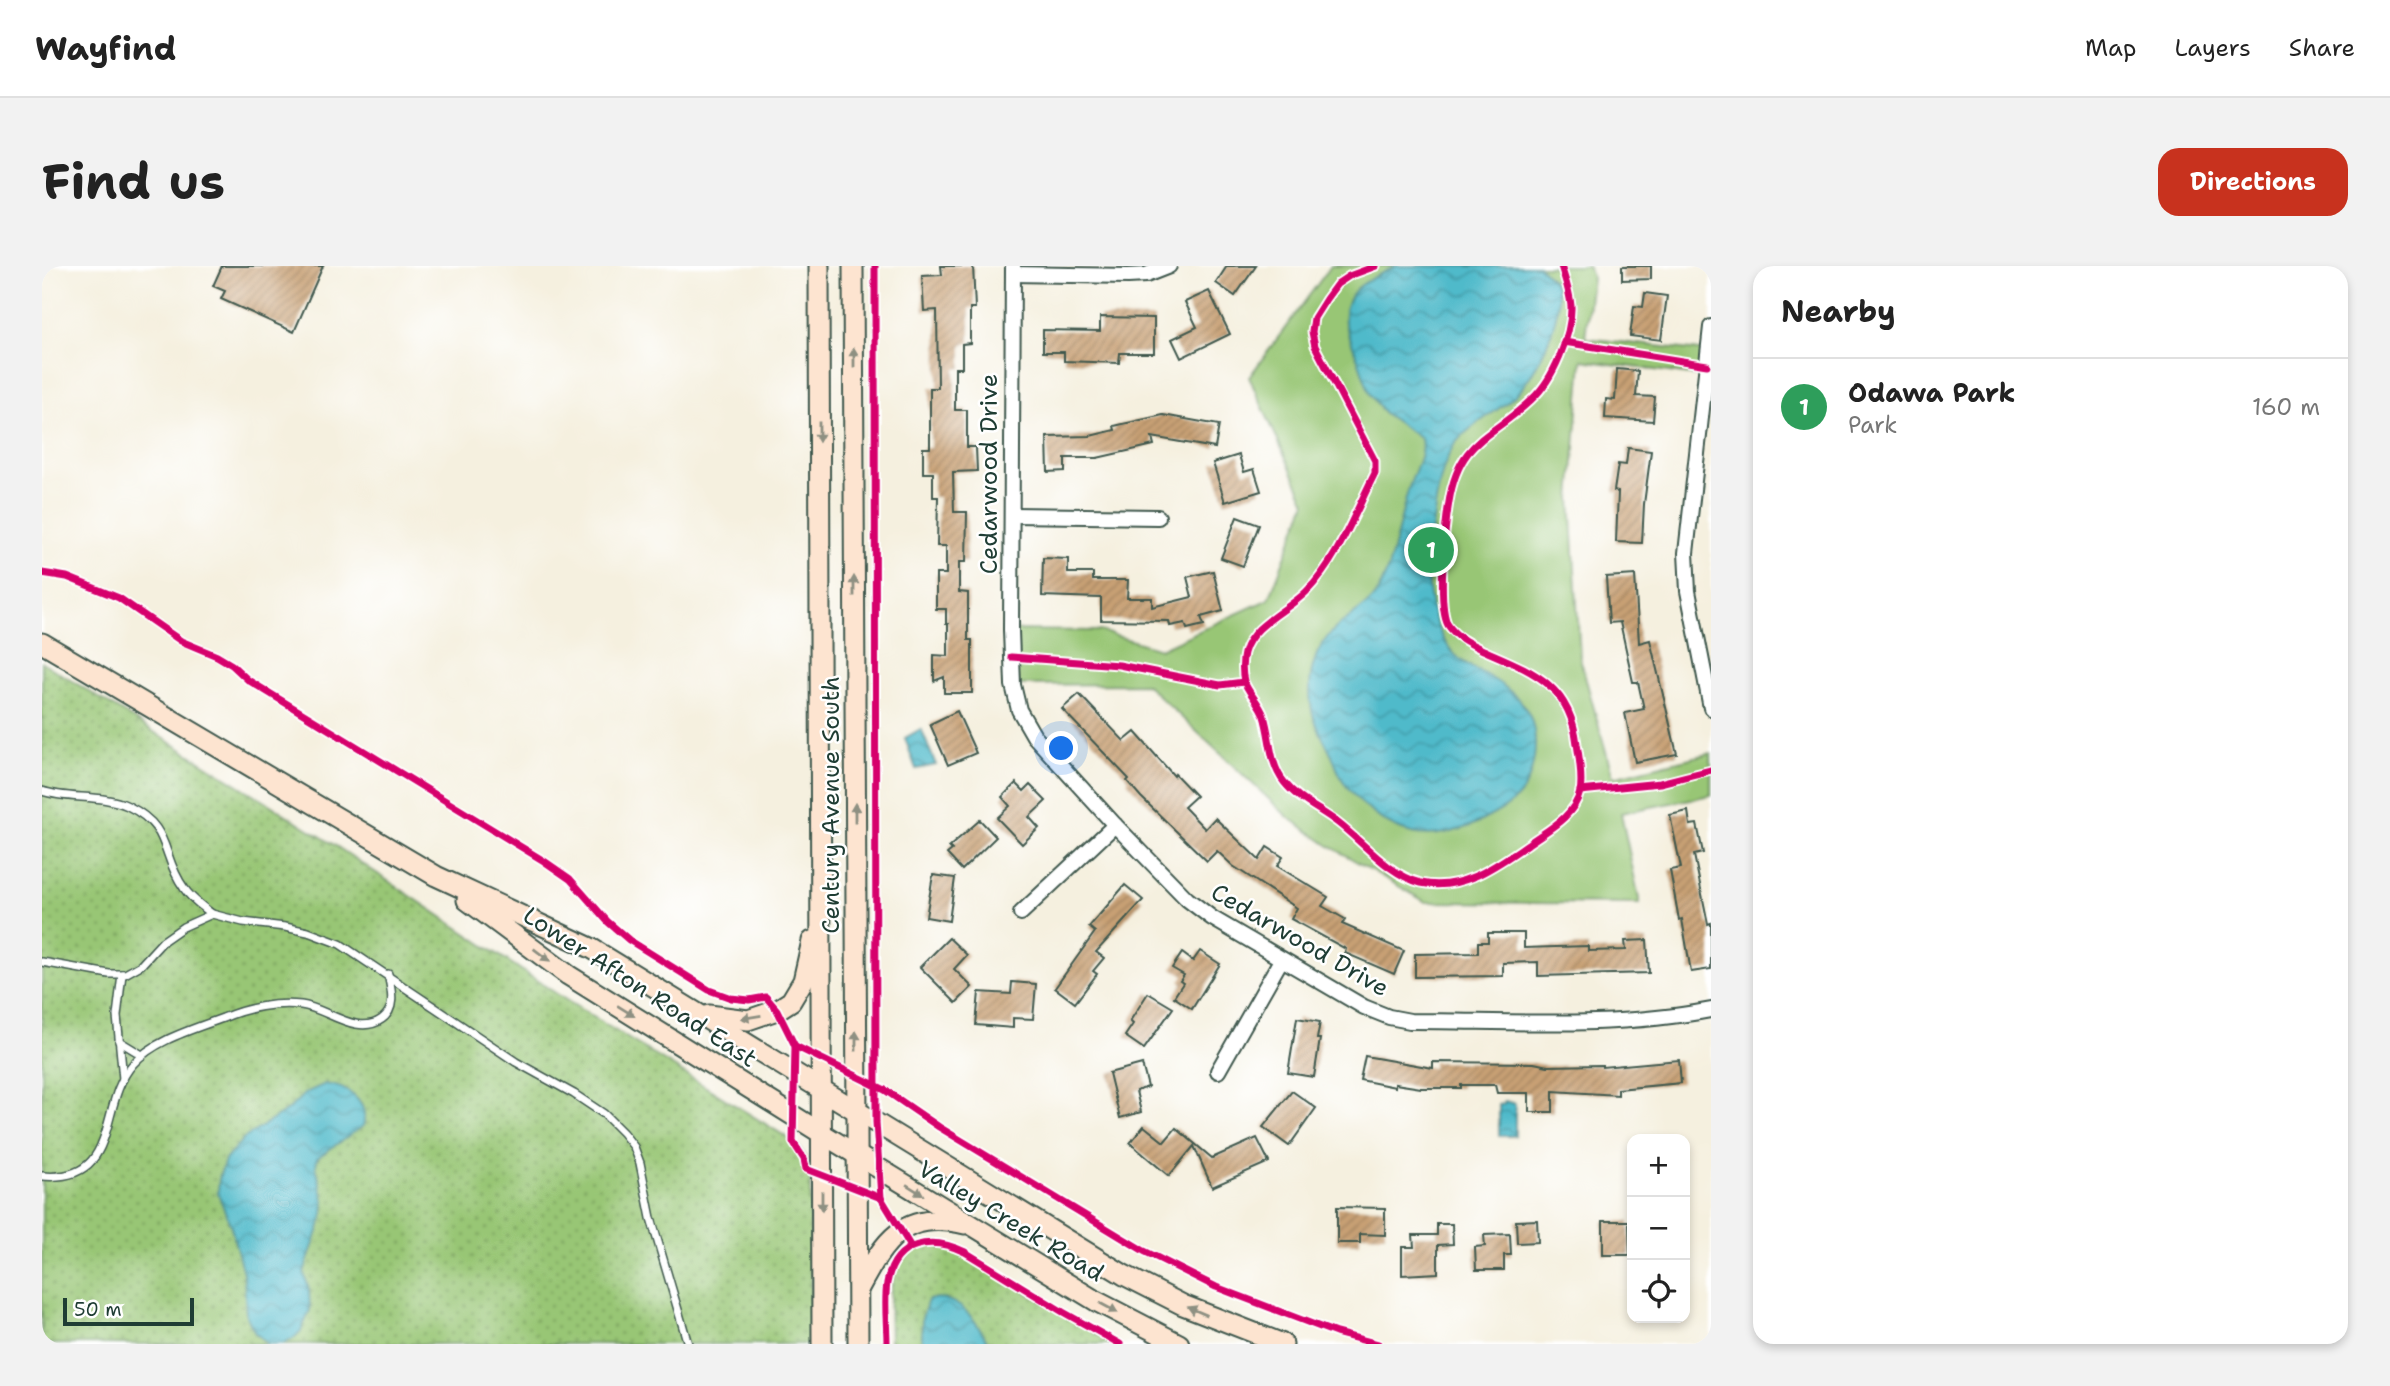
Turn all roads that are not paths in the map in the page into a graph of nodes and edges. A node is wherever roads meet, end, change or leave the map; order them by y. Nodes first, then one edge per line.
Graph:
1 (818, 266) edge
2 (853, 266) edge
3 (1169, 266) edge
4 (1013, 270) edge
5 (1711, 327) edge
6 (1705, 444) edge
7 (1012, 515) junction
8 (1158, 517) dead end
9 (42, 643) edge
10 (1711, 708) edge
11 (42, 791) edge
12 (1115, 825) junction
13 (436, 876) junction
14 (820, 909) junction
15 (1021, 913) dead end
16 (212, 914) junction
17 (1281, 960) junction
18 (42, 962) edge
19 (122, 974) junction
20 (388, 974) junction
21 (1711, 1010) edge
22 (700, 1014) junction
23 (119, 1040) junction
24 (142, 1055) junction
25 (1218, 1071) dead end
26 (123, 1080) junction
27 (821, 1087) junction
28 (856, 1109) junction
29 (821, 1133) junction
30 (856, 1155) junction
31 (42, 1176) edge
32 (974, 1227) junction
33 (857, 1292) junction
34 (688, 1344) edge
35 (822, 1344) edge
36 (858, 1344) edge
37 (1179, 1344) edge
38 (1283, 1344) edge

1 -> 14 main road, Century Avenue South
28 -> 2 main road, Century Avenue South
3 - 4 street
4 - 7 street, Cedarwood Drive
5 - 6 street
6 - 10 street
7 - 8 street
7 - 12 street, Cedarwood Drive
9 - 13 main road, Lower Afton Road East
11 - 16 lane
12 - 15 street
12 - 17 street, Cedarwood Drive
13 - 22 main road, Lower Afton Road East
13 -> 29 main road, Lower Afton Road East
14 -> 22 main road
14 - 27 main road, Century Avenue South
16 - 19 lane
16 - 20 lane
17 - 21 street, Cedarwood Drive
17 - 25 street
18 - 19 lane
19 - 23 lane
20 - 24 lane
20 - 34 lane
22 - 27 main road, Lower Afton Road East
23 - 24 lane
23 - 26 lane
24 - 26 lane
26 - 31 lane
27 - 28 main road, Valley Creek Road
27 - 29 main road, Century Avenue South
28 - 30 main road, Century Avenue South
38 -> 28 main road, Valley Creek Road
29 - 30 main road, Valley Creek Road
29 -> 35 main road, Century Avenue South
30 -> 32 main road, Valley Creek Road
30 - 33 main road, Century Avenue South
32 - 33 main road
32 -> 37 main road, Valley Creek Road
33 - 36 main road, Century Avenue South

